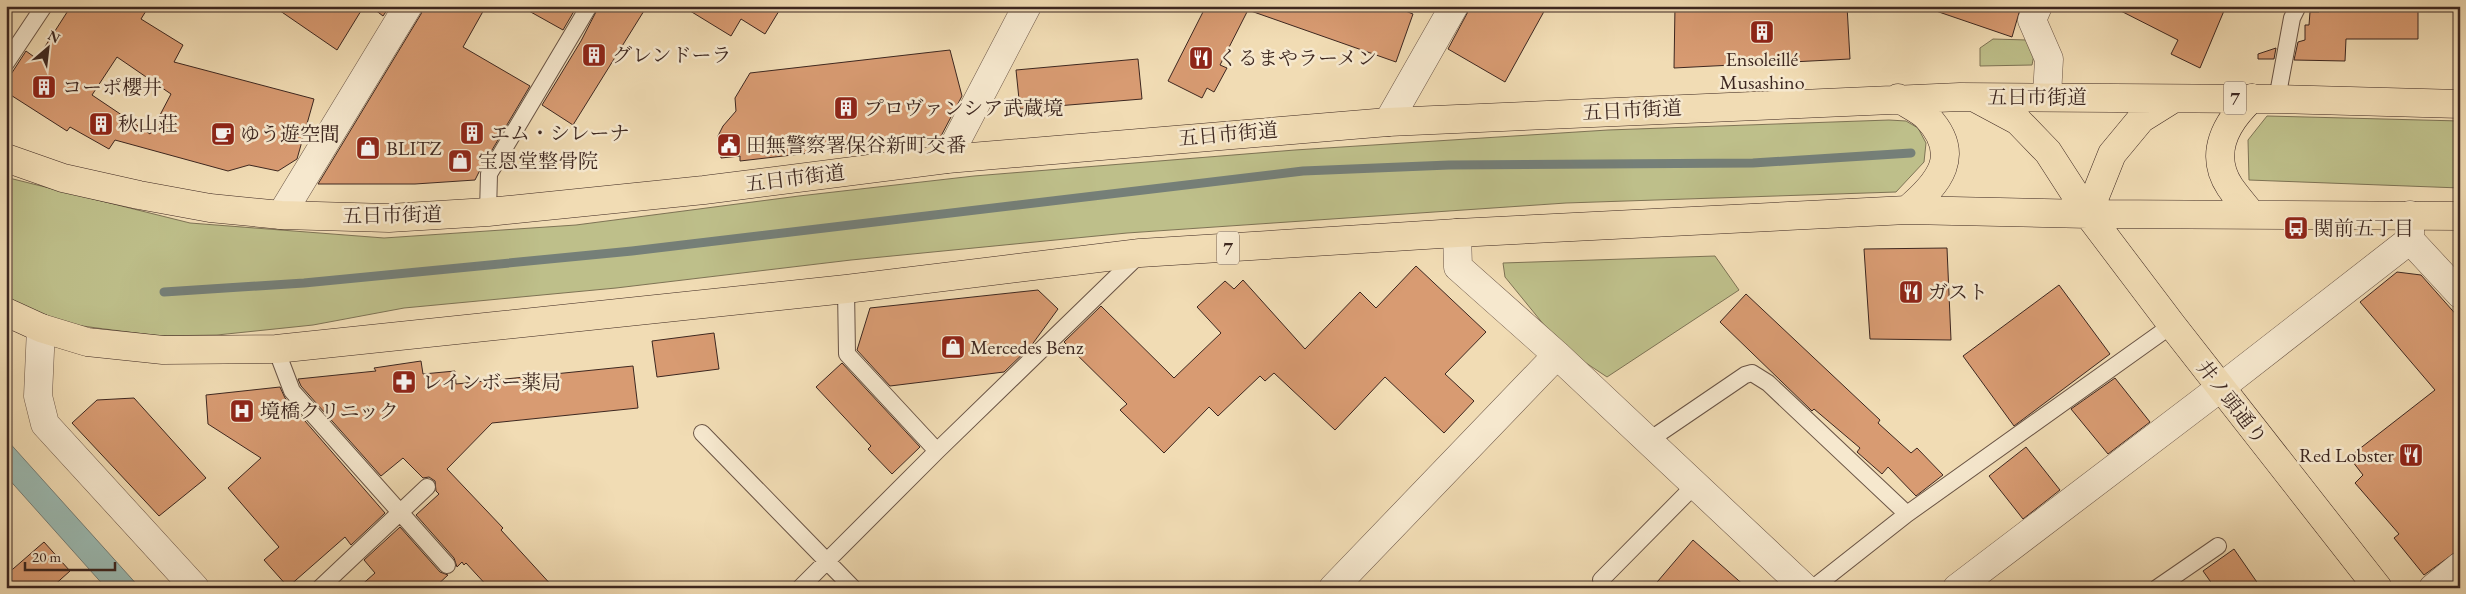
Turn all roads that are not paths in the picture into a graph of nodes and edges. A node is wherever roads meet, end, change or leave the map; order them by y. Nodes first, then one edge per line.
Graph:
1 (44, 6) edge
2 (408, 6) edge
3 (589, 6) edge
4 (1027, 6) edge
5 (1454, 6) edge
6 (2038, 6) edge
7 (2298, 6) edge
8 (6, 63) edge
9 (2047, 96) junction
10 (1973, 97) junction
11 (1898, 98) junction
12 (2173, 99) junction
13 (2265, 99) junction
14 (2460, 104) edge
15 (1388, 122) junction
16 (947, 159) junction
17 (8, 160) edge
18 (1907, 210) junction
19 (488, 212) junction
20 (2088, 214) junction
21 (281, 215) junction
22 (2252, 215) junction
23 (2460, 216) edge
24 (2410, 228) junction
25 (1457, 233) junction
26 (1140, 254) junction
27 (846, 289) junction
28 (2460, 294) edge
29 (6, 312) edge
30 (2172, 325) junction
31 (41, 328) junction
32 (276, 349) junction
33 (1557, 355) junction
34 (2220, 388) junction
35 (702, 433) dead end
36 (1648, 441) junction
37 (937, 451) junction
38 (1695, 485) junction
39 (428, 487) dead end
40 (401, 512) junction
41 (1907, 514) junction
42 (2218, 546) dead end
43 (826, 561) junction
44 (447, 565) dead end
45 (2460, 566) edge
46 (1601, 580) dead end
47 (195, 588) edge
48 (320, 588) edge
49 (800, 588) edge
50 (852, 588) edge
51 (1333, 588) edge
52 (1805, 588) edge
53 (1813, 588) edge
54 (1957, 588) edge
55 (2157, 588) edge
56 (2378, 588) edge
57 (2433, 588) edge

1 - 8 lane
2 - 21 street
3 - 19 lane
4 - 16 street
5 - 15 street
6 - 9 street
7 - 13 lane
9 - 10 main road, 五日市街道 / 7
9 - 12 main road, 五日市街道 / 7
10 - 11 main road, 五日市街道 / 7
10 - 20 main road, 7
11 - 15 main road, 五日市街道 / 7
11 - 18 main road
12 - 13 main road, 五日市街道 / 7
12 - 20 main road
13 - 14 main road, 五日市街道 / 7
13 - 22 main road
15 - 16 main road, 五日市街道 / 7
16 - 19 main road, 五日市街道 / 7
17 - 21 main road, 五日市街道 / 7
18 - 20 main road, 7
18 - 25 main road, 7
19 - 21 main road, 五日市街道 / 7
20 - 22 main road, 7
20 - 30 main road, 井ノ頭通り / 7
22 - 24 main road, 7
23 - 24 main road, 7
24 - 28 street
24 - 34 street
25 - 26 main road, 7
25 - 33 street
26 - 27 main road, 7
26 - 37 lane
27 - 32 main road, 7
27 - 37 lane
29 - 31 main road, 7
30 - 34 main road, 井ノ頭通り / 7
30 - 41 lane
31 - 32 main road, 7
31 - 47 street
32 - 40 lane
33 - 36 street
33 - 51 street
34 - 54 street
34 - 56 main road, 井ノ頭通り / 7
35 - 43 lane
36 - 38 street
36 - 41 lane
37 - 43 lane
38 - 46 lane
38 - 52 street
39 - 40 lane
40 - 44 lane
40 - 48 lane
41 - 53 lane
42 - 55 lane
43 - 49 lane
43 - 50 lane
45 - 57 street

